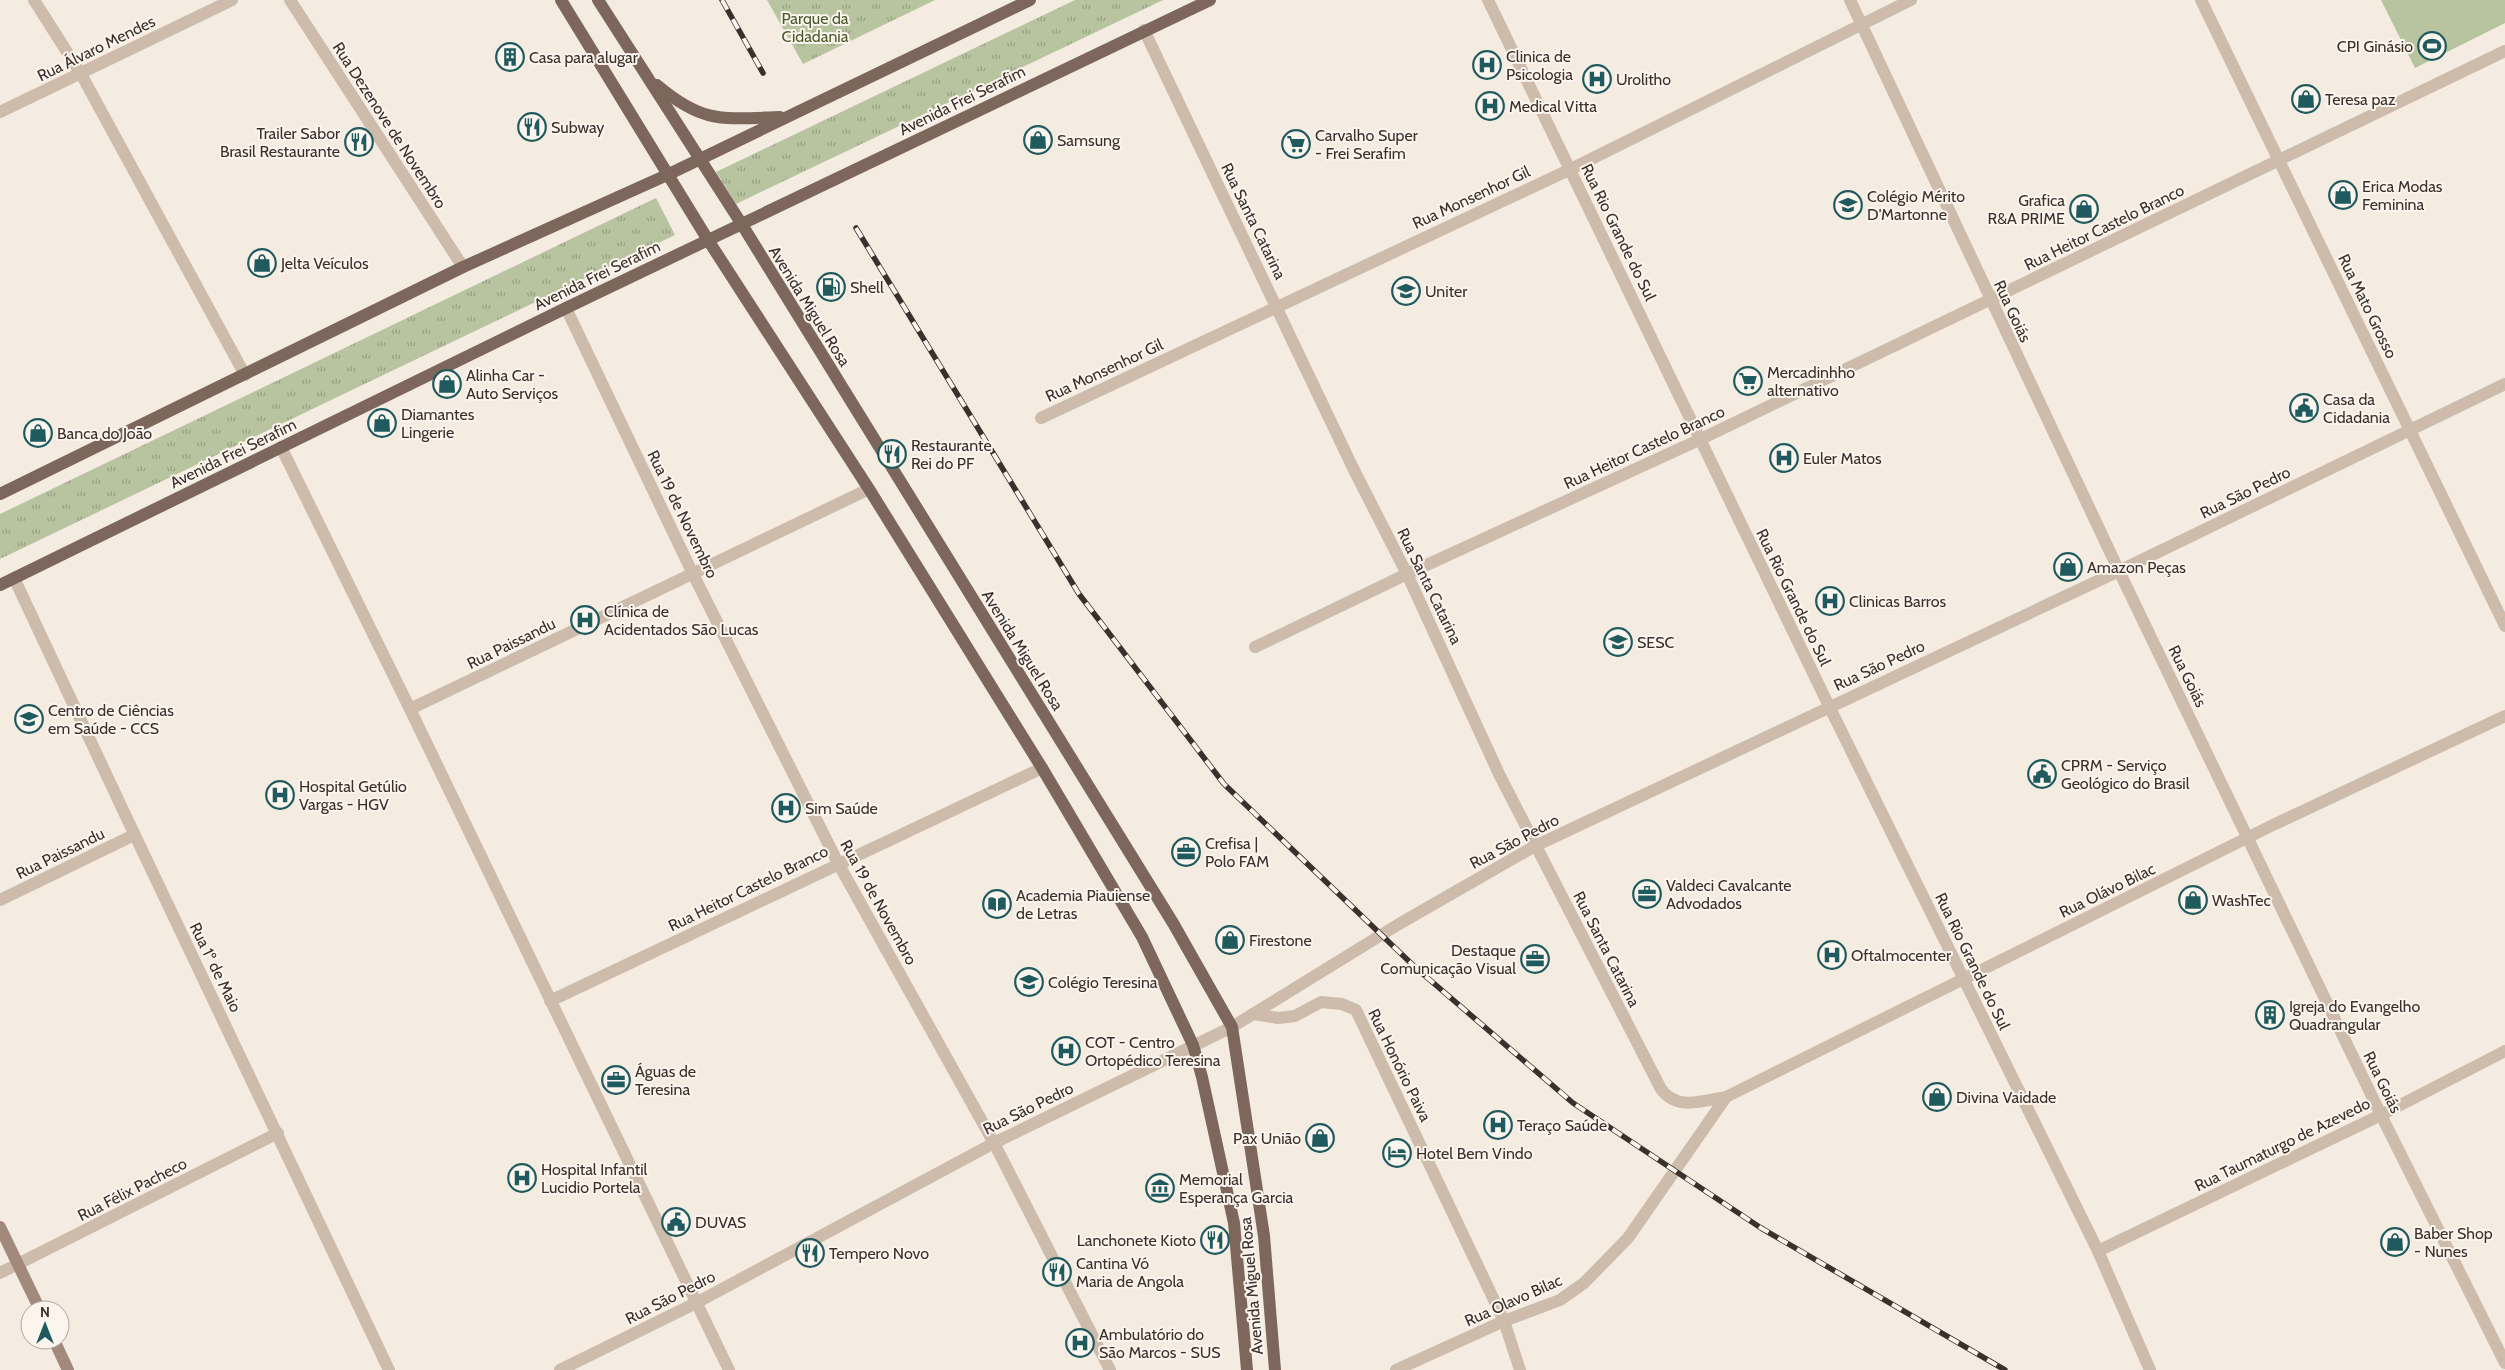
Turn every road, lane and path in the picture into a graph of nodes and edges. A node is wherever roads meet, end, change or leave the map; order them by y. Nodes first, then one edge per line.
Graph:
1 (34, 0) edge
2 (232, 0) edge
3 (290, 0) edge
4 (561, 0) edge
5 (598, 0) edge
6 (1030, 0) edge
7 (1210, 0) edge
8 (1488, 0) edge
9 (1850, 0) edge
10 (1911, 0) edge
11 (2201, 0) edge
12 (1861, 24) junction
13 (1144, 30) junction
14 (2505, 51) edge
15 (81, 74) junction
16 (646, 76) junction
17 (0, 112) edge
18 (785, 117) junction
19 (700, 159) junction
20 (2280, 160) junction
21 (1570, 169) junction
22 (667, 174) junction
23 (741, 223) junction
24 (708, 240) junction
25 (463, 267) junction
26 (1990, 301) junction
27 (1277, 305) junction
28 (566, 308) junction
29 (245, 375) junction
30 (2505, 384) edge
31 (1041, 418) dead end
32 (2410, 430) junction
33 (1701, 440) junction
34 (281, 448) junction
35 (869, 489) junction
36 (0, 494) edge
37 (2119, 571) junction
38 (693, 574) junction
39 (1407, 574) junction
40 (14, 578) junction
41 (0, 584) edge
42 (2505, 626) edge
43 (1255, 647) dead end
44 (1829, 706) junction
45 (410, 709) junction
46 (2505, 716) edge
47 (1042, 768) junction
48 (134, 835) junction
49 (2248, 838) junction
50 (1535, 846) junction
51 (838, 863) junction
52 (0, 900) edge
53 (1964, 978) junction
54 (550, 1001) junction
55 (1252, 1014) junction
56 (1232, 1027) junction
57 (1193, 1045) junction
58 (2505, 1051) edge
59 (1726, 1098) junction
60 (2381, 1115) junction
61 (278, 1133) junction
62 (994, 1143) junction
63 (0, 1227) edge
64 (2098, 1250) junction
65 (19, 1264) junction
66 (0, 1273) edge
67 (35, 1300) edge
68 (696, 1303) junction
69 (1504, 1321) junction
70 (59, 1350) edge
71 (2505, 1362) edge
72 (68, 1370) edge
73 (389, 1370) edge
74 (560, 1370) edge
75 (729, 1370) edge
76 (1110, 1370) edge
77 (1247, 1370) edge
78 (1275, 1370) edge
79 (1396, 1370) edge
80 (1520, 1370) edge
81 (2150, 1370) edge

1 - 15 street
2 - 15 street, Rua Álvaro Mendes
3 - 25 street, Rua Dezenove de Novembro
4 - 22 main road, Avenida Miguel Rosa
5 - 16 main road, Avenida Miguel Rosa
6 - 18 main road
7 - 13 main road, Avenida Frei Serafim
8 - 21 street, Rua Rio Grande do Sul
9 - 12 street, Rua Goiás
10 - 12 street, Rua Monsenhor Gil
11 - 20 street, Rua Mato Grosso
12 - 21 street, Rua Monsenhor Gil
12 - 26 street, Rua Goiás
13 - 23 main road, Avenida Frei Serafim
13 - 27 street, Rua Santa Catarina
14 - 20 street, Rua Heitor Castelo Branco
15 - 17 street, Rua Álvaro Mendes
15 - 29 street
16 - 18 main road
16 - 19 main road, Avenida Miguel Rosa
18 - 19 main road
19 - 22 main road
19 - 23 main road, Avenida Miguel Rosa
20 - 26 street, Rua Heitor Castelo Branco
20 - 32 street, Rua Mato Grosso
21 - 27 street, Rua Monsenhor Gil
21 - 33 street, Rua Rio Grande do Sul
22 - 24 main road, Avenida Miguel Rosa
22 - 25 main road
23 - 24 main road, Avenida Frei Serafim
23 - 56 main road, Avenida Miguel Rosa
24 - 28 main road, Avenida Frei Serafim
24 - 35 main road, Avenida Miguel Rosa
25 - 29 main road
26 - 33 street, Rua Heitor Castelo Branco
26 - 37 street, Rua Goiás
27 - 31 street, Rua Monsenhor Gil
27 - 39 street, Rua Santa Catarina
28 - 34 main road, Avenida Frei Serafim
28 - 38 street, Rua 19 de Novembro
29 - 36 main road
30 - 32 street, Rua São Pedro
32 - 37 street, Rua São Pedro
32 - 42 street, Rua Mato Grosso
33 - 39 street, Rua Heitor Castelo Branco
33 - 44 street, Rua Rio Grande do Sul
34 - 40 main road, Avenida Frei Serafim
34 - 45 street
35 - 38 street, Rua Paissandu
35 - 47 main road, Avenida Miguel Rosa
37 - 44 street, Rua São Pedro
37 - 49 street, Rua Goiás
38 - 45 street, Rua Paissandu
38 - 51 street, Rua 19 de Novembro
39 - 43 street, Rua Heitor Castelo Branco
39 - 50 street, Rua Santa Catarina
40 - 41 main road, Avenida Frei Serafim
40 - 48 street, Rua 1º de Maio
44 - 50 street, Rua São Pedro
44 - 53 street, Rua Rio Grande do Sul
45 - 54 street
46 - 49 street, Rua Olávo Bilac
47 - 51 street, Rua Heitor Castelo Branco
47 - 57 main road, Avenida Miguel Rosa
48 - 52 street, Rua Paissandu
48 - 61 street, Rua 1º de Maio
49 - 53 street, Rua Olávo Bilac
49 - 60 street, Rua Goiás
50 - 55 street, Rua São Pedro
50 - 59 street, Rua Santa Catarina
51 - 54 street, Rua Heitor Castelo Branco
51 - 62 street, Rua 19 de Novembro
53 - 59 street, Rua Olávo Bilac
53 - 64 street, Rua Rio Grande do Sul
54 - 68 street
55 - 56 street, Rua São Pedro
55 - 69 street, Rua Honório Paiva
56 - 57 street, Rua São Pedro
56 - 78 main road, Avenida Miguel Rosa
57 - 62 street, Rua São Pedro
57 - 77 main road, Avenida Miguel Rosa
58 - 60 street, Rua Taumaturgo de Azevedo
59 - 69 street, Rua Olavo Bilac
60 - 64 street, Rua Taumaturgo de Azevedo
60 - 71 street, Rua Goiás
61 - 65 street, Rua Félix Pacheco
61 - 73 street, Rua 1º de Maio
62 - 68 street, Rua São Pedro
62 - 76 street, Rua 19 de Novembro
63 - 65 main road
64 - 81 street, Rua Rio Grande do Sul
65 - 66 street, Rua Félix Pacheco
65 - 67 main road
68 - 74 street, Rua São Pedro
68 - 75 street
69 - 79 street, Rua Olavo Bilac
69 - 80 street, Rua Honório Paiva
70 - 72 main road

